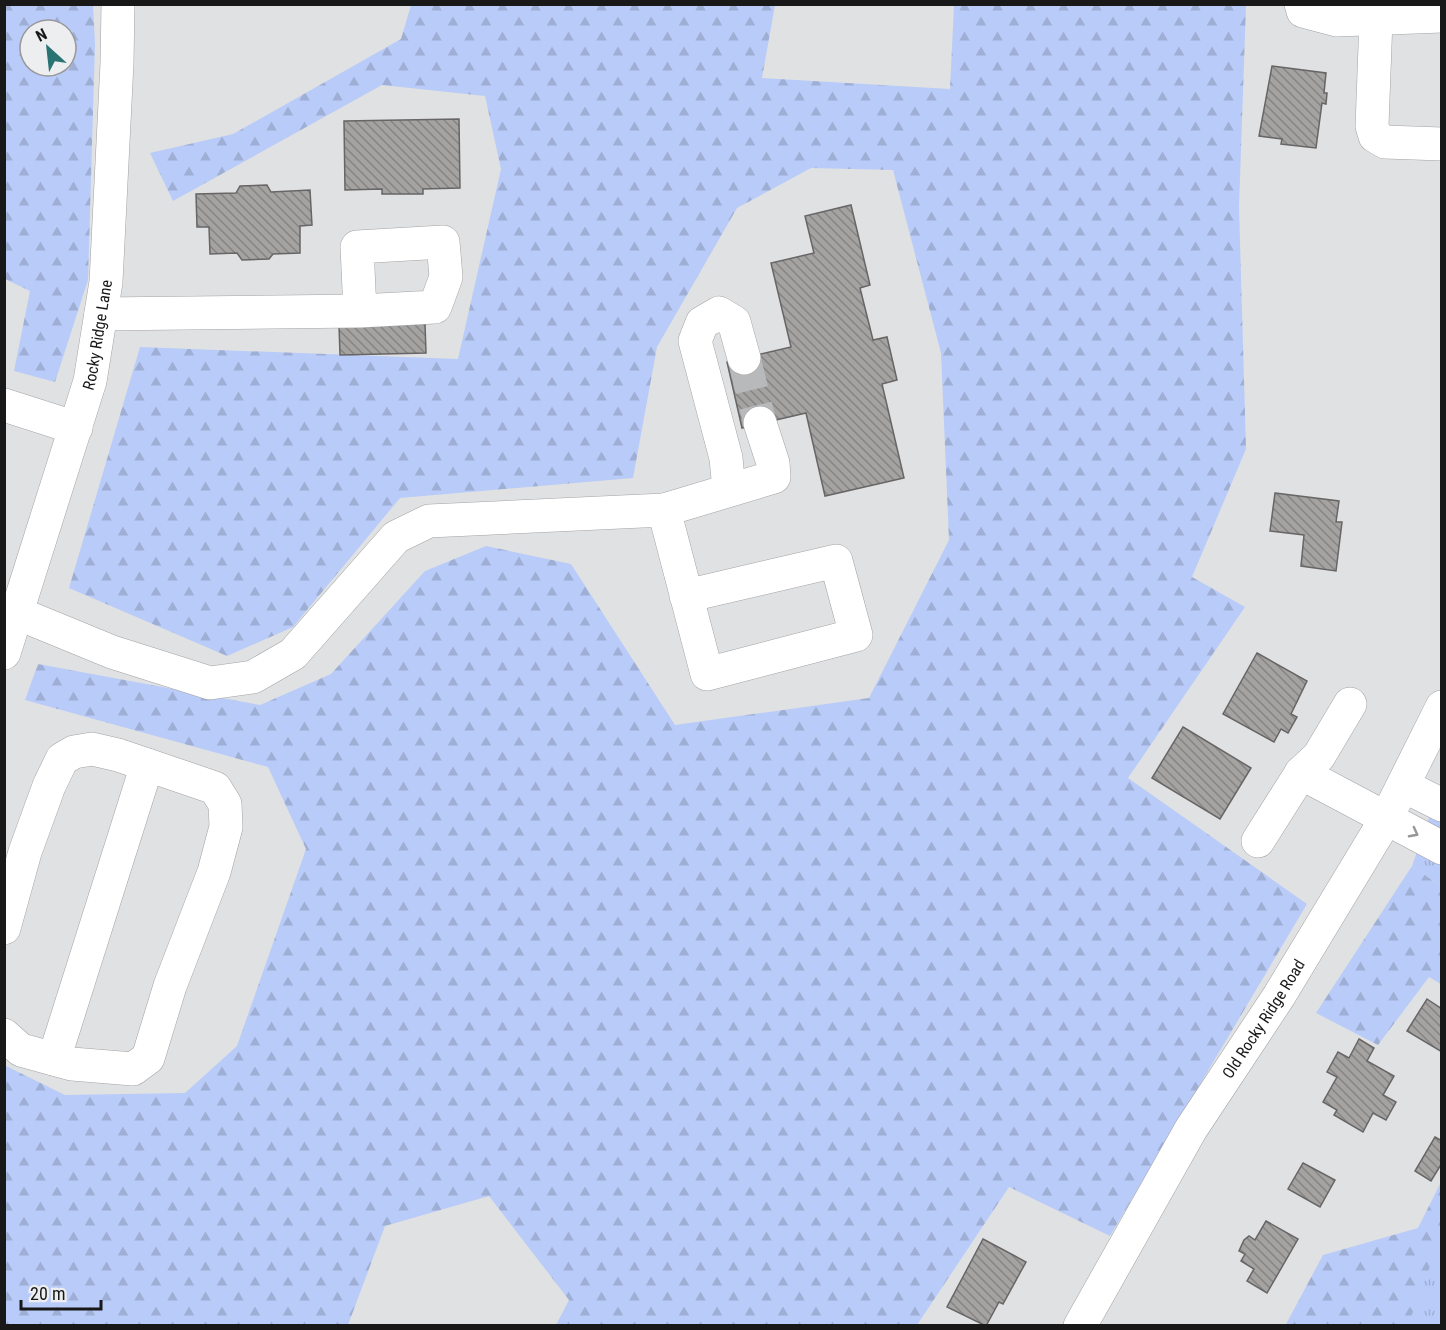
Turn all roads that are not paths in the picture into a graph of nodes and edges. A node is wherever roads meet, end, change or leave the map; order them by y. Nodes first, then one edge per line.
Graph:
1 (118, 4) edge
2 (1301, 4) edge
3 (1442, 16) edge
4 (1376, 18) junction
5 (1442, 144) edge
6 (360, 311) dead end
7 (101, 314) junction
8 (744, 358) tunnel mouth
9 (4, 405) edge
10 (760, 423) tunnel mouth
11 (76, 428) junction
12 (729, 490) junction
13 (664, 510) junction
14 (686, 597) junction
15 (17, 613) junction
16 (4, 653) edge
17 (1350, 704) dead end
18 (1442, 707) edge
19 (147, 765) junction
20 (1301, 773) junction
21 (1404, 786) junction
22 (1442, 805) edge
23 (1386, 819) junction
24 (1258, 841) dead end
25 (1442, 848) edge
26 (4, 928) edge
27 (4, 1035) edge
28 (54, 1059) junction
29 (1080, 1326) edge

1 - 7 street, Rocky Ridge Lane
2 - 4 street
3 - 4 street
4 - 5 street
6 - 7 street
7 - 11 street, Rocky Ridge Lane
8 - 12 street
9 - 11 street
10 - 12 street
11 - 15 street, Rocky Ridge Lane
12 - 13 street
13 - 14 street
13 - 15 street
14 - 14 street
15 - 16 street, Rocky Ridge Lane
17 - 20 street
18 - 21 street, Old Rocky Ridge Road
19 - 26 street
19 - 28 street
19 - 28 street
20 - 23 street
20 - 24 street
21 - 22 street
21 - 23 street, Old Rocky Ridge Road
23 -> 25 street
23 - 29 street, Old Rocky Ridge Road
27 - 28 street

